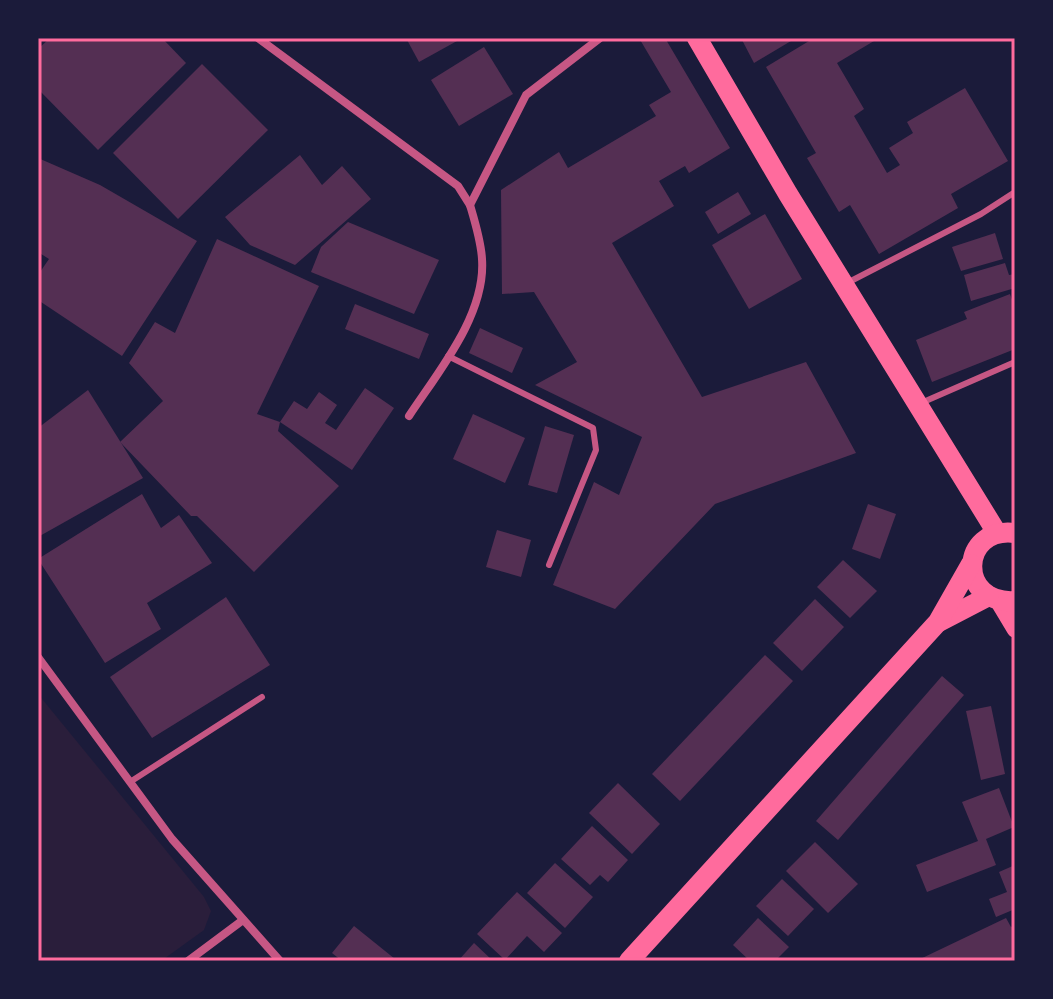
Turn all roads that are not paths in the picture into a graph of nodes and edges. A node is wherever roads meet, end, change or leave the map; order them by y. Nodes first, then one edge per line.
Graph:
1 (260, 38) edge
2 (600, 38) edge
3 (697, 38) edge
4 (1015, 192) edge
5 (470, 205) junction
6 (844, 284) junction
7 (448, 356) junction
8 (1015, 362) edge
9 (918, 405) junction
10 (409, 416) dead end
11 (1006, 533) edge
12 (971, 564) junction
13 (549, 565) dead end
14 (1000, 599) edge
15 (938, 622) junction
16 (1015, 630) edge
17 (38, 657) edge
18 (262, 697) dead end
19 (130, 782) junction
20 (243, 920) junction
21 (188, 961) edge
22 (280, 961) edge
23 (629, 961) edge

1 - 5 street
2 - 5 street
3 - 6 main road
4 - 6 lane
5 - 7 street
6 - 9 main road
7 - 10 street
7 - 13 lane
8 - 9 lane
9 - 11 main road
11 - 12 main road
12 - 14 main road
12 - 15 main road
14 - 15 main road
14 - 16 main road
15 - 23 main road
17 - 19 street
18 - 19 lane
19 - 20 street
20 - 21 street
20 - 22 street

